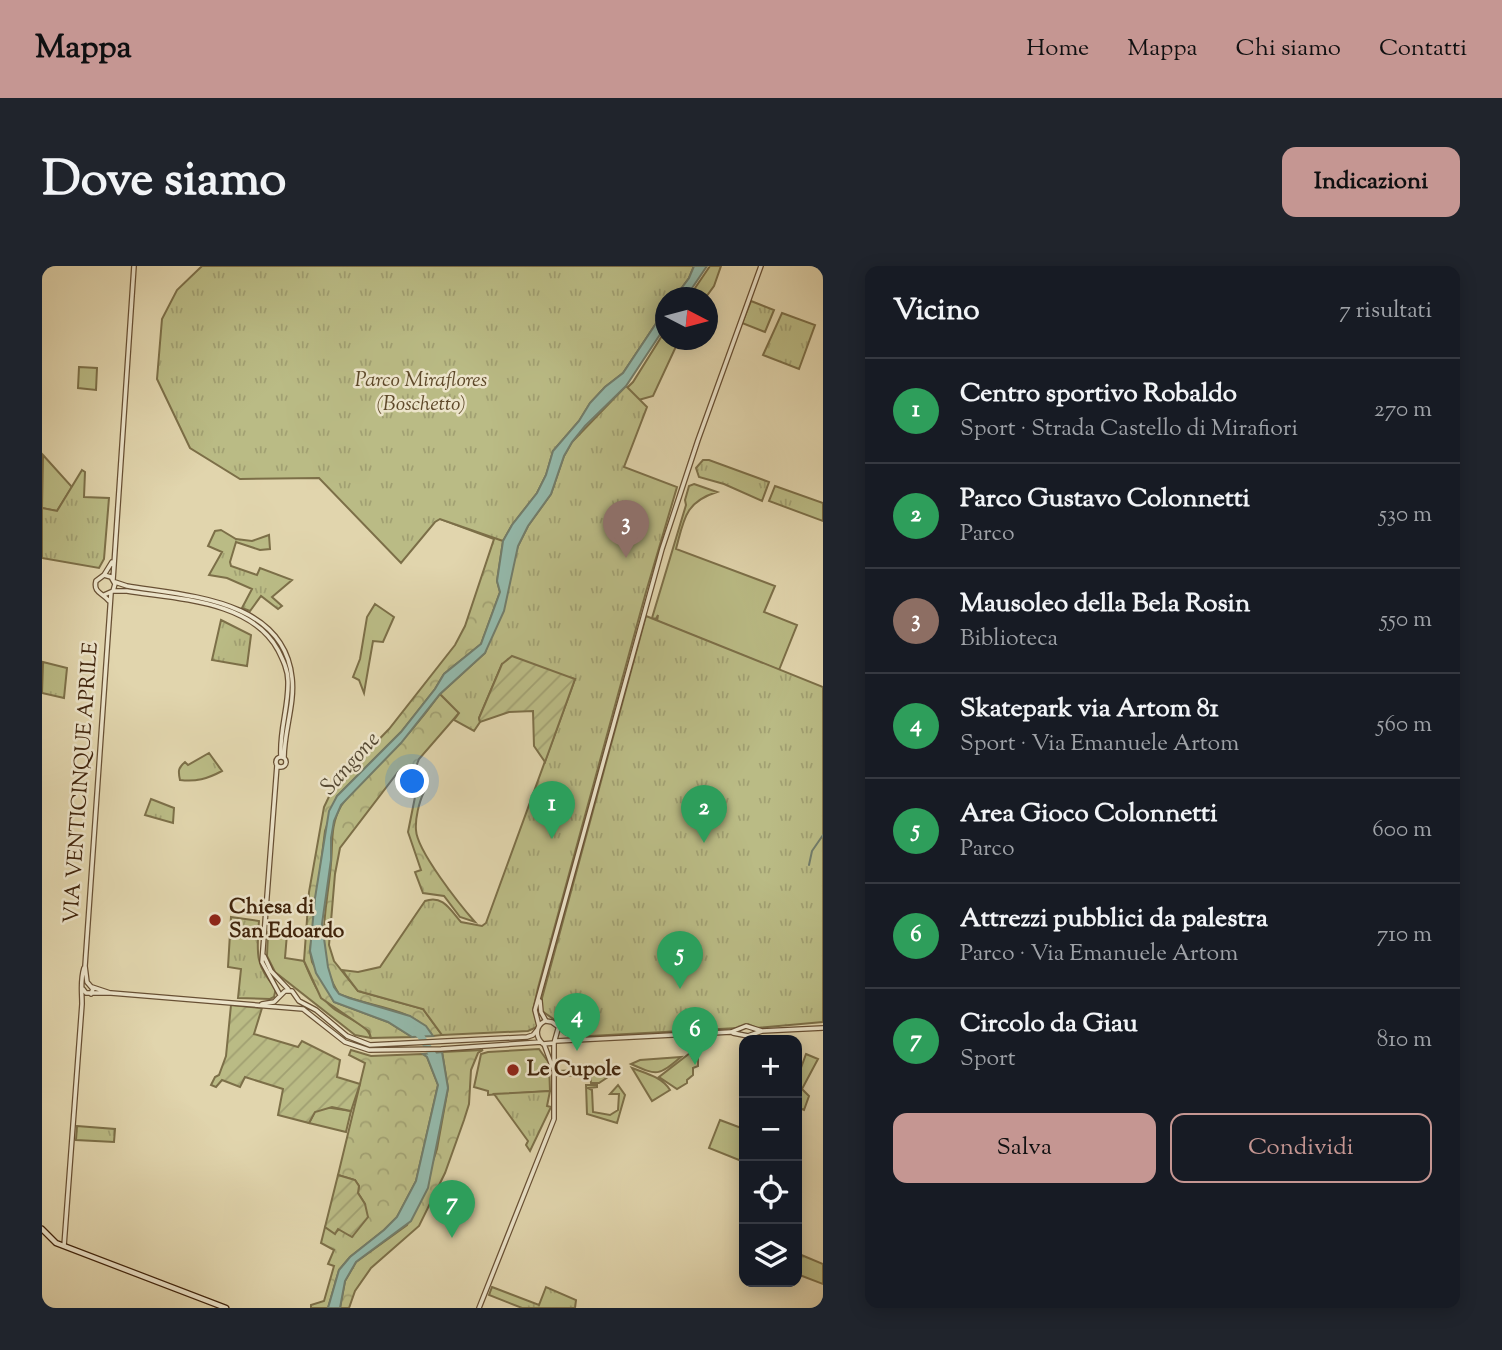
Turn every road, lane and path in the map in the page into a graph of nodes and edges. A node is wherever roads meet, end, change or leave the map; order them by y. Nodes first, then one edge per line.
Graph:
1 (134, 266) edge
2 (761, 266) edge
3 (114, 560) junction
4 (104, 575) junction
5 (114, 581) junction
6 (112, 592) junction
7 (104, 595) junction
8 (110, 602) junction
9 (282, 757) junction
10 (277, 765) junction
11 (283, 766) junction
12 (277, 786) junction
13 (262, 949) junction
14 (83, 978) junction
15 (92, 987) junction
16 (83, 989) junction
17 (289, 990) junction
18 (542, 992) junction
19 (111, 993) junction
20 (91, 994) junction
21 (280, 997) junction
22 (296, 998) junction
23 (82, 1004) junction
24 (256, 1004) junction
25 (288, 1007) junction
26 (545, 1021) junction
27 (558, 1027) junction
28 (538, 1028) junction
29 (751, 1028) junction
30 (823, 1028) edge
31 (742, 1029) junction
32 (762, 1031) junction
33 (730, 1032) junction
34 (744, 1035) joint
35 (751, 1035) joint
36 (587, 1039) junction
37 (555, 1042) junction
38 (542, 1043) junction
39 (377, 1048) junction
40 (553, 1068) junction
41 (42, 1228) edge
42 (64, 1246) junction
43 (226, 1308) edge
44 (479, 1308) edge

1 - 3 street
2 - 18 street
3 - 4 street
3 - 5 street
4 - 5 street
4 - 7 street
5 - 6 street
5 - 9 street
6 - 7 street
6 - 8 street, VIA VENTICINQUE APRILE
6 - 9 street
7 - 8 street
8 - 14 street, VIA VENTICINQUE APRILE
9 - 10 street
9 - 11 street
10 - 11 street
10 - 12 street
11 - 12 street
12 - 13 street
13 - 17 street
13 - 21 street
14 - 15 street
14 - 16 street, VIA VENTICINQUE APRILE
15 - 19 street
15 - 20 street
16 - 20 street
16 - 23 street
17 - 21 street
17 - 22 street
18 - 26 street
18 - 28 street
19 - 20 street
19 - 24 street
20 - 23 street
21 - 24 street
21 - 25 street
22 - 25 street
22 - 39 street
23 - 42 street
24 - 25 street
25 - 39 street
26 - 27 street
26 - 28 street
27 - 36 street
27 - 37 street
28 - 38 street
28 - 39 street
29 - 31 street
29 - 32 street
29 - 35 street
30 - 32 street
31 - 33 street
31 - 34 street
32 - 35 street
33 - 34 street
33 - 36 street
36 - 37 street
37 - 38 street
37 - 40 street
38 - 39 street
38 - 40 street
40 - 44 street
41 - 42 main road
42 - 43 main road

